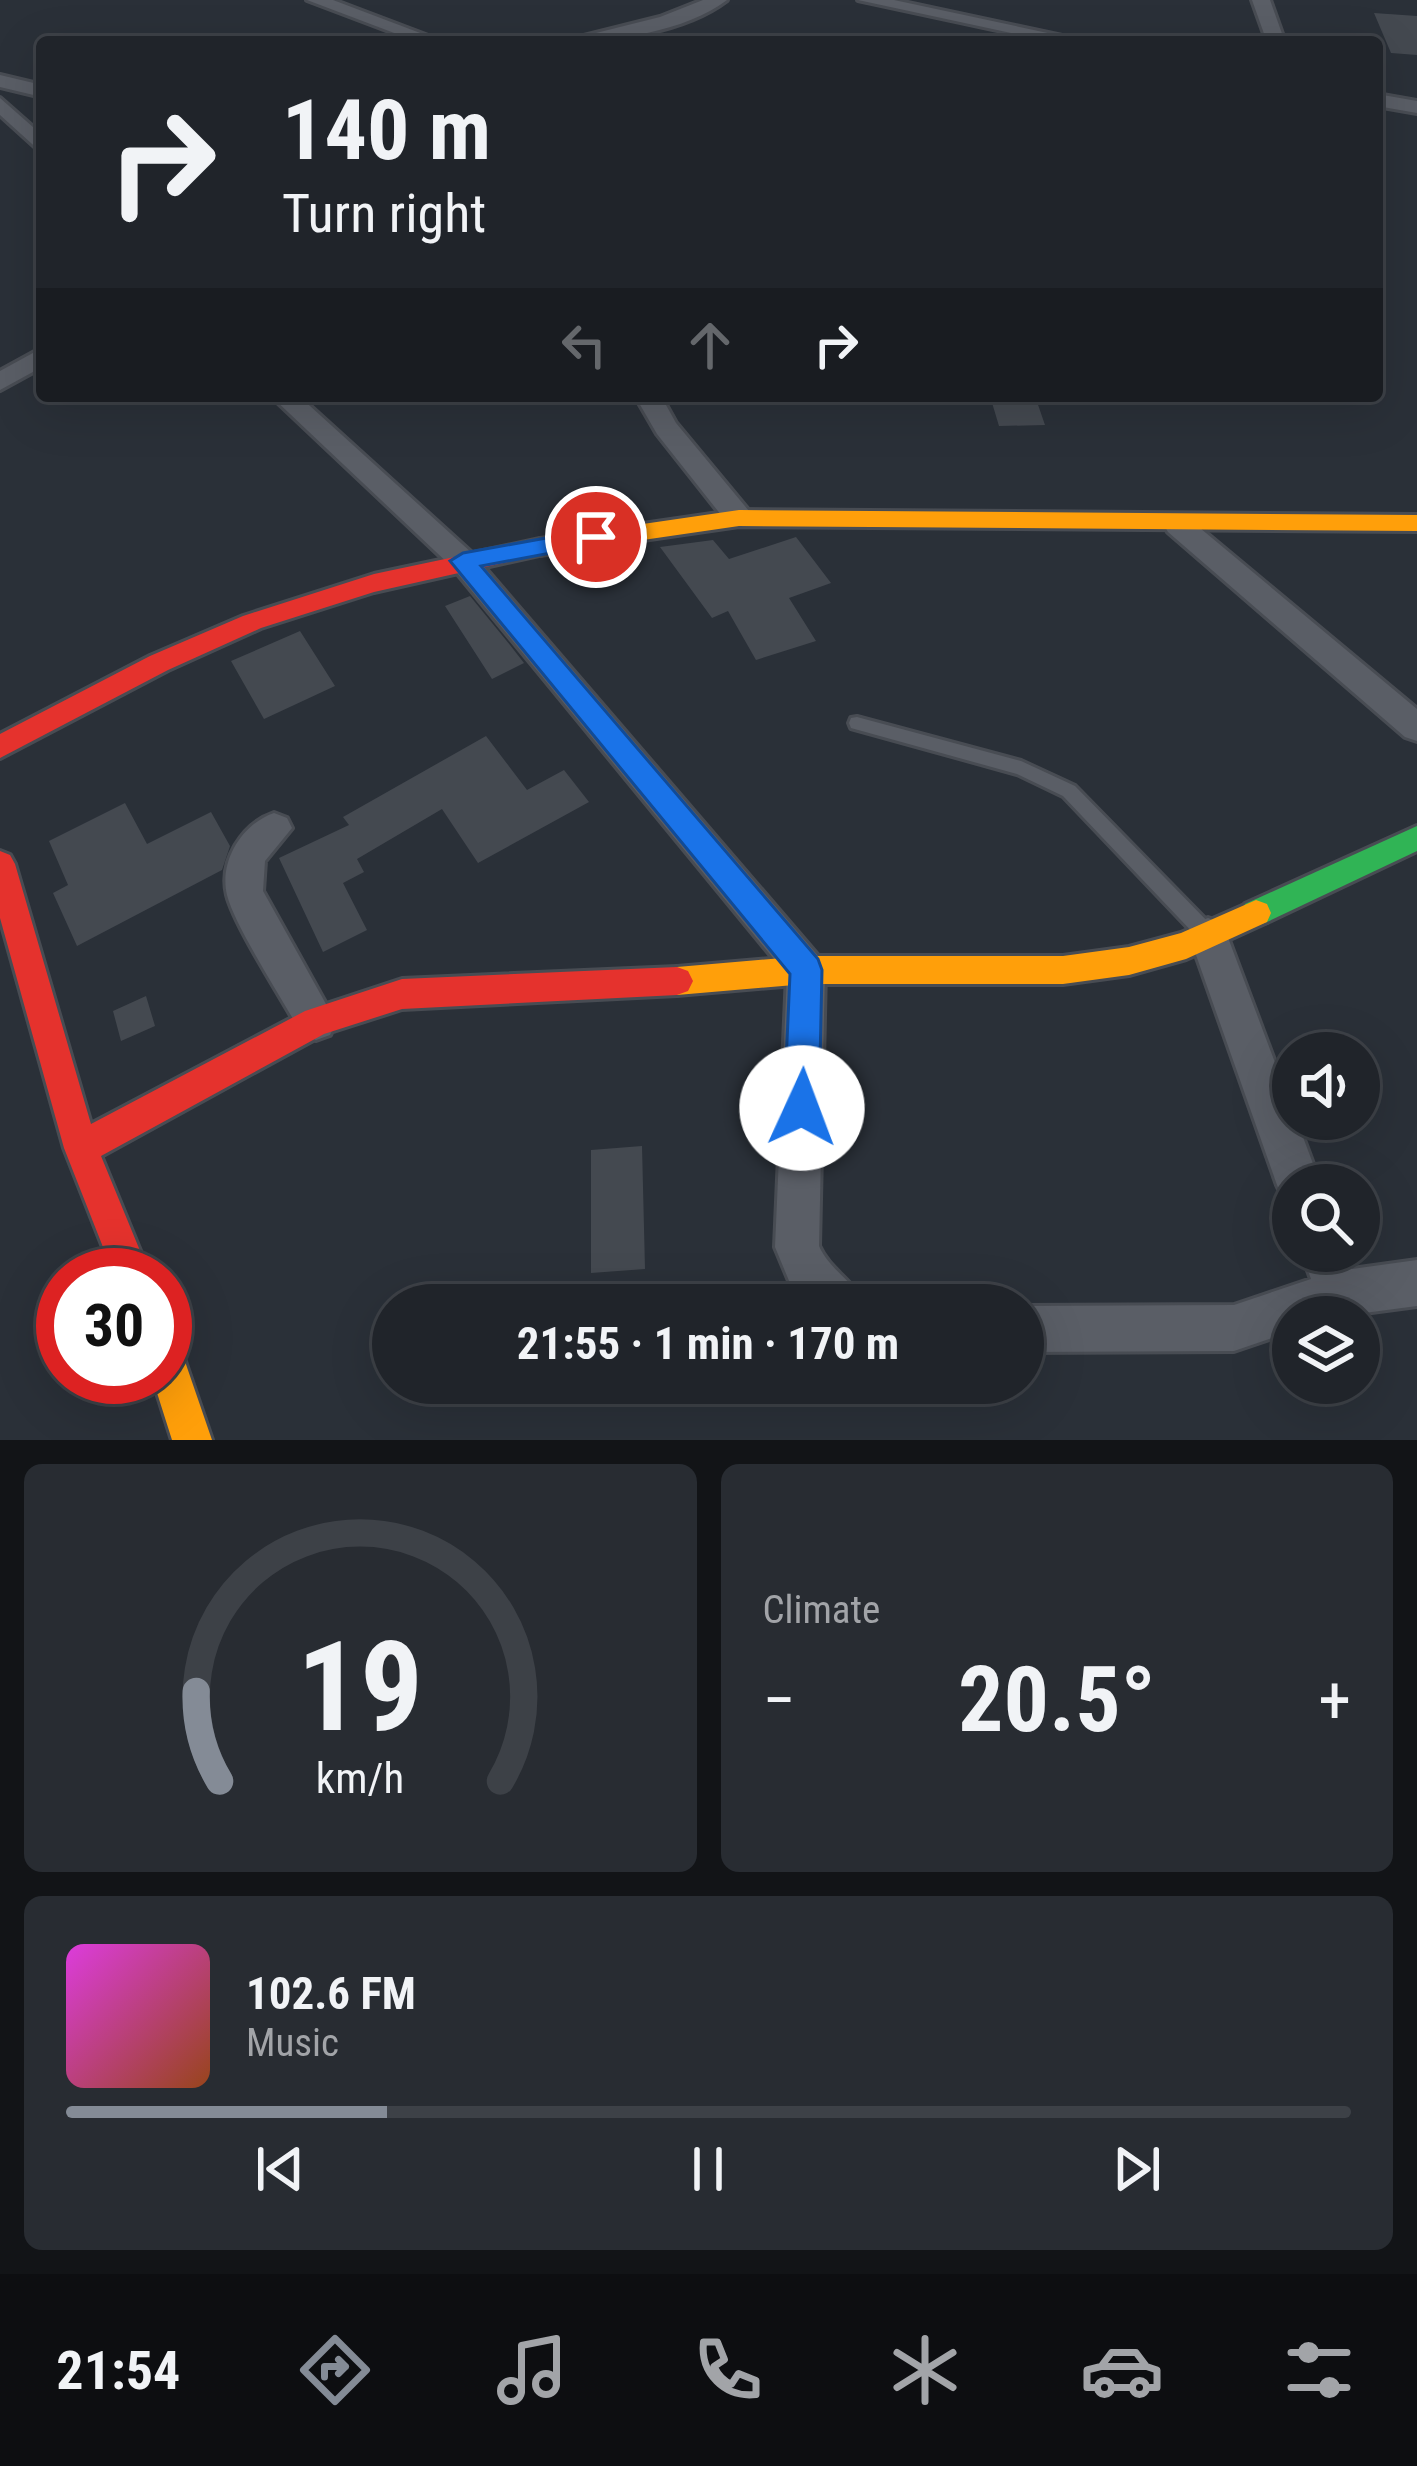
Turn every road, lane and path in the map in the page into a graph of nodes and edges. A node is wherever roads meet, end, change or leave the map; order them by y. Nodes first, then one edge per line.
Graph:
1 (316, 0) edge
2 (718, 0) edge
3 (867, 0) edge
4 (1262, 0) edge
5 (418, 36) edge
6 (596, 36) edge
7 (1041, 36) edge
8 (1274, 36) edge
9 (0, 81) edge
10 (36, 90) edge
11 (1383, 101) edge
12 (0, 104) edge
13 (1417, 107) edge
14 (36, 141) edge
15 (36, 360) edge
16 (0, 382) edge
17 (291, 402) edge
18 (651, 402) edge
19 (740, 518) junction
20 (1417, 523) edge
21 (1178, 524) junction
22 (463, 561) junction
23 (857, 722) dead end
24 (1417, 728) edge
25 (0, 747) edge
26 (274, 828) dead end
27 (1417, 838) edge
28 (0, 864) edge
29 (1208, 935) junction
30 (806, 970) junction
31 (316, 1022) junction
32 (81, 1148) junction
33 (1291, 1164) edge
34 (121, 1248) edge
35 (1330, 1272) edge
36 (1417, 1282) edge
37 (813, 1284) edge
38 (1044, 1329) edge
39 (180, 1404) edge
40 (192, 1440) edge

1 - 5 street
2 - 6 street
3 - 7 street
4 - 8 street
9 - 10 street
11 - 13 street
12 - 14 street
15 - 16 street
17 - 22 street
18 - 19 street
19 - 21 street
19 - 22 street
20 - 21 street
21 - 24 street
22 - 25 street
22 - 30 street
23 - 29 lane
26 - 31 street
27 - 29 street
28 - 32 street
29 - 30 street
29 - 33 street
30 - 31 street
30 - 37 street
31 - 32 street
32 - 34 street
35 - 36 street
35 - 38 street
39 - 40 street

